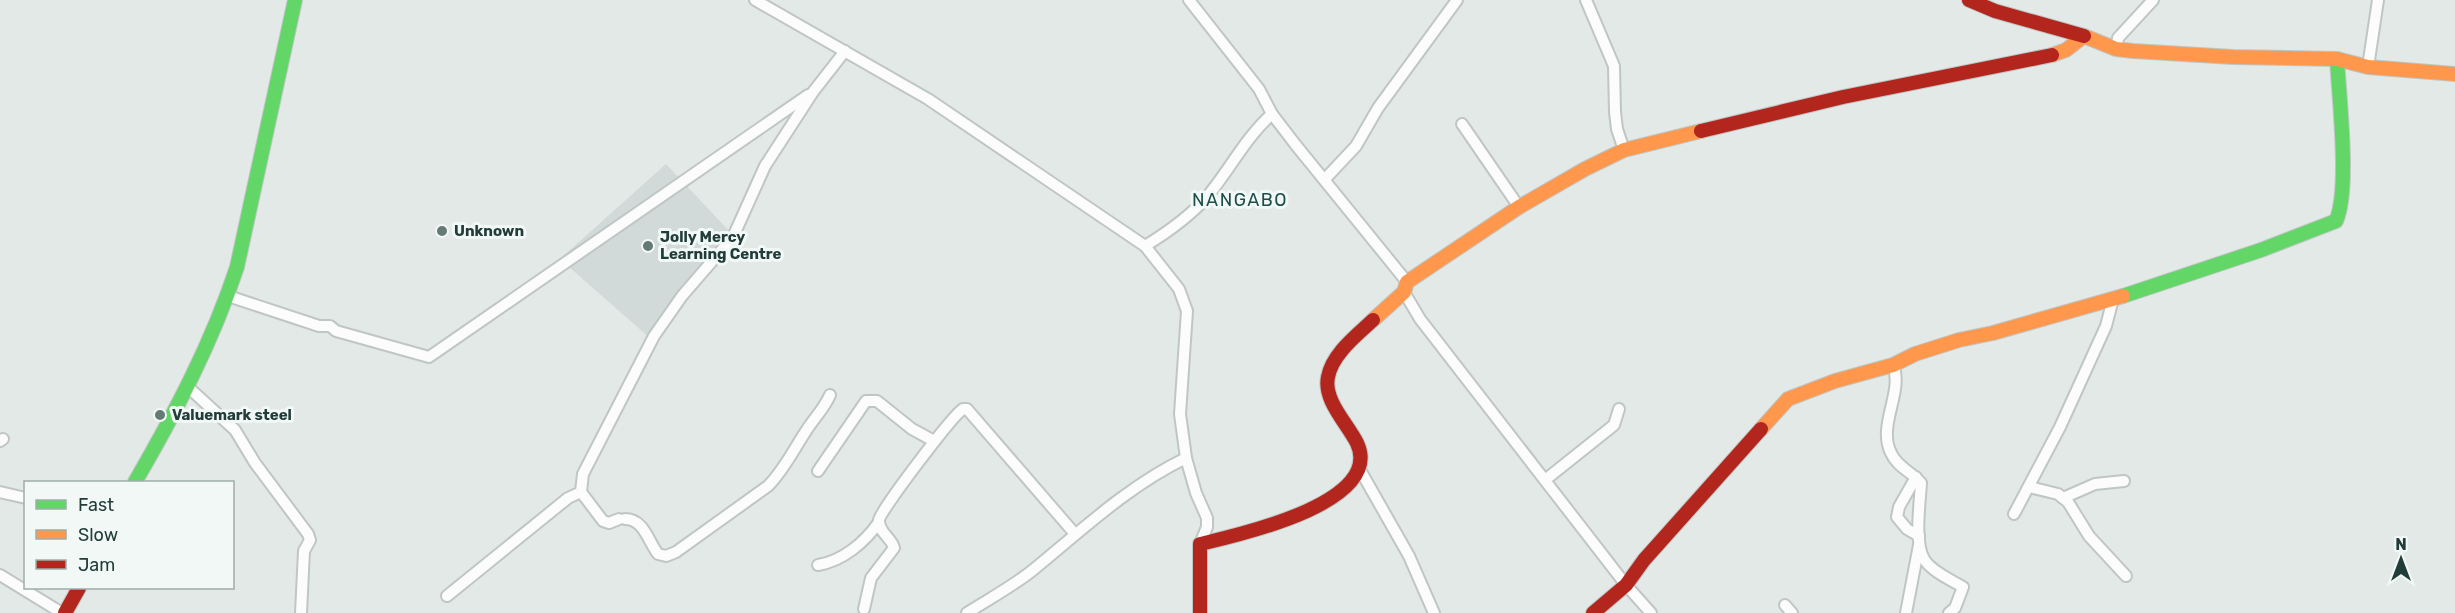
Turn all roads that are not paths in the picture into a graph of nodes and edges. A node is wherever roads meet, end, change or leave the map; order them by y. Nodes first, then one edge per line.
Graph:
1 (295, 0) edge
2 (755, 0) edge
3 (1189, 0) edge
4 (1457, 0) edge
5 (1586, 0) edge
6 (1969, 0) edge
7 (2153, 0) edge
8 (2378, 0) edge
9 (2084, 36) junction
10 (2115, 49) junction
11 (845, 51) junction
12 (2337, 59) junction
13 (2368, 66) junction
14 (2455, 74) edge
15 (813, 92) junction
16 (1272, 114) junction
17 (1462, 124) dead end
18 (1624, 150) junction
19 (1325, 179) junction
20 (1519, 207) junction
21 (1145, 246) junction
22 (1405, 287) junction
23 (228, 296) junction
24 (2113, 299) junction
25 (1893, 365) junction
26 (188, 387) junction
27 (830, 395) dead end
28 (1619, 409) dead end
29 (934, 441) junction
30 (1186, 459) junction
31 (1359, 468) junction
32 (818, 471) dead end
33 (1916, 477) junction
34 (1545, 480) junction
35 (136, 481) edge
36 (2124, 481) dead end
37 (2029, 487) junction
38 (0, 492) edge
39 (581, 492) junction
40 (24, 498) edge
41 (2062, 498) junction
42 (2014, 514) dead end
43 (879, 522) junction
44 (1075, 534) junction
45 (1919, 537) junction
46 (1200, 544) junction
47 (818, 566) dead end
48 (0, 575) edge
49 (2126, 576) dead end
50 (1626, 585) junction
51 (78, 589) edge
52 (447, 596) dead end
53 (864, 609) dead end
54 (64, 613) edge
55 (301, 613) edge
56 (967, 613) edge
57 (1200, 613) edge
58 (1434, 613) edge
59 (1593, 613) edge
60 (1651, 613) edge
61 (1906, 613) edge
62 (1949, 613) edge

1 - 23 street
2 - 11 street
3 - 16 street
4 - 19 street
5 - 18 street
6 - 9 street
7 - 10 street
8 - 13 street
9 - 10 street
9 - 18 street
10 - 12 street
11 - 15 street
11 - 21 street
12 - 13 street
12 - 24 street
13 - 14 street
15 - 23 street
15 - 39 street
16 - 19 street
16 - 21 street
17 - 20 street
18 - 20 street
19 - 22 street
20 - 22 street
21 - 30 street
22 - 31 street
22 - 34 street
23 - 26 street
24 - 25 street
24 - 37 street
25 - 33 street
25 - 50 street
26 - 35 street
26 - 55 street
27 - 39 street
28 - 34 street
29 - 32 street
29 - 43 street
29 - 44 street
30 - 44 street
30 - 46 street
31 - 46 street
31 - 58 street
33 - 45 street
33 - 45 street
34 - 50 street
36 - 41 street
37 - 41 street
37 - 42 street
38 - 40 street
39 - 52 street
41 - 49 street
43 - 47 street
43 - 53 street
44 - 56 street
45 - 61 street
45 - 62 street
46 - 57 street
48 - 54 street
50 - 59 street
50 - 60 street
51 - 54 street

